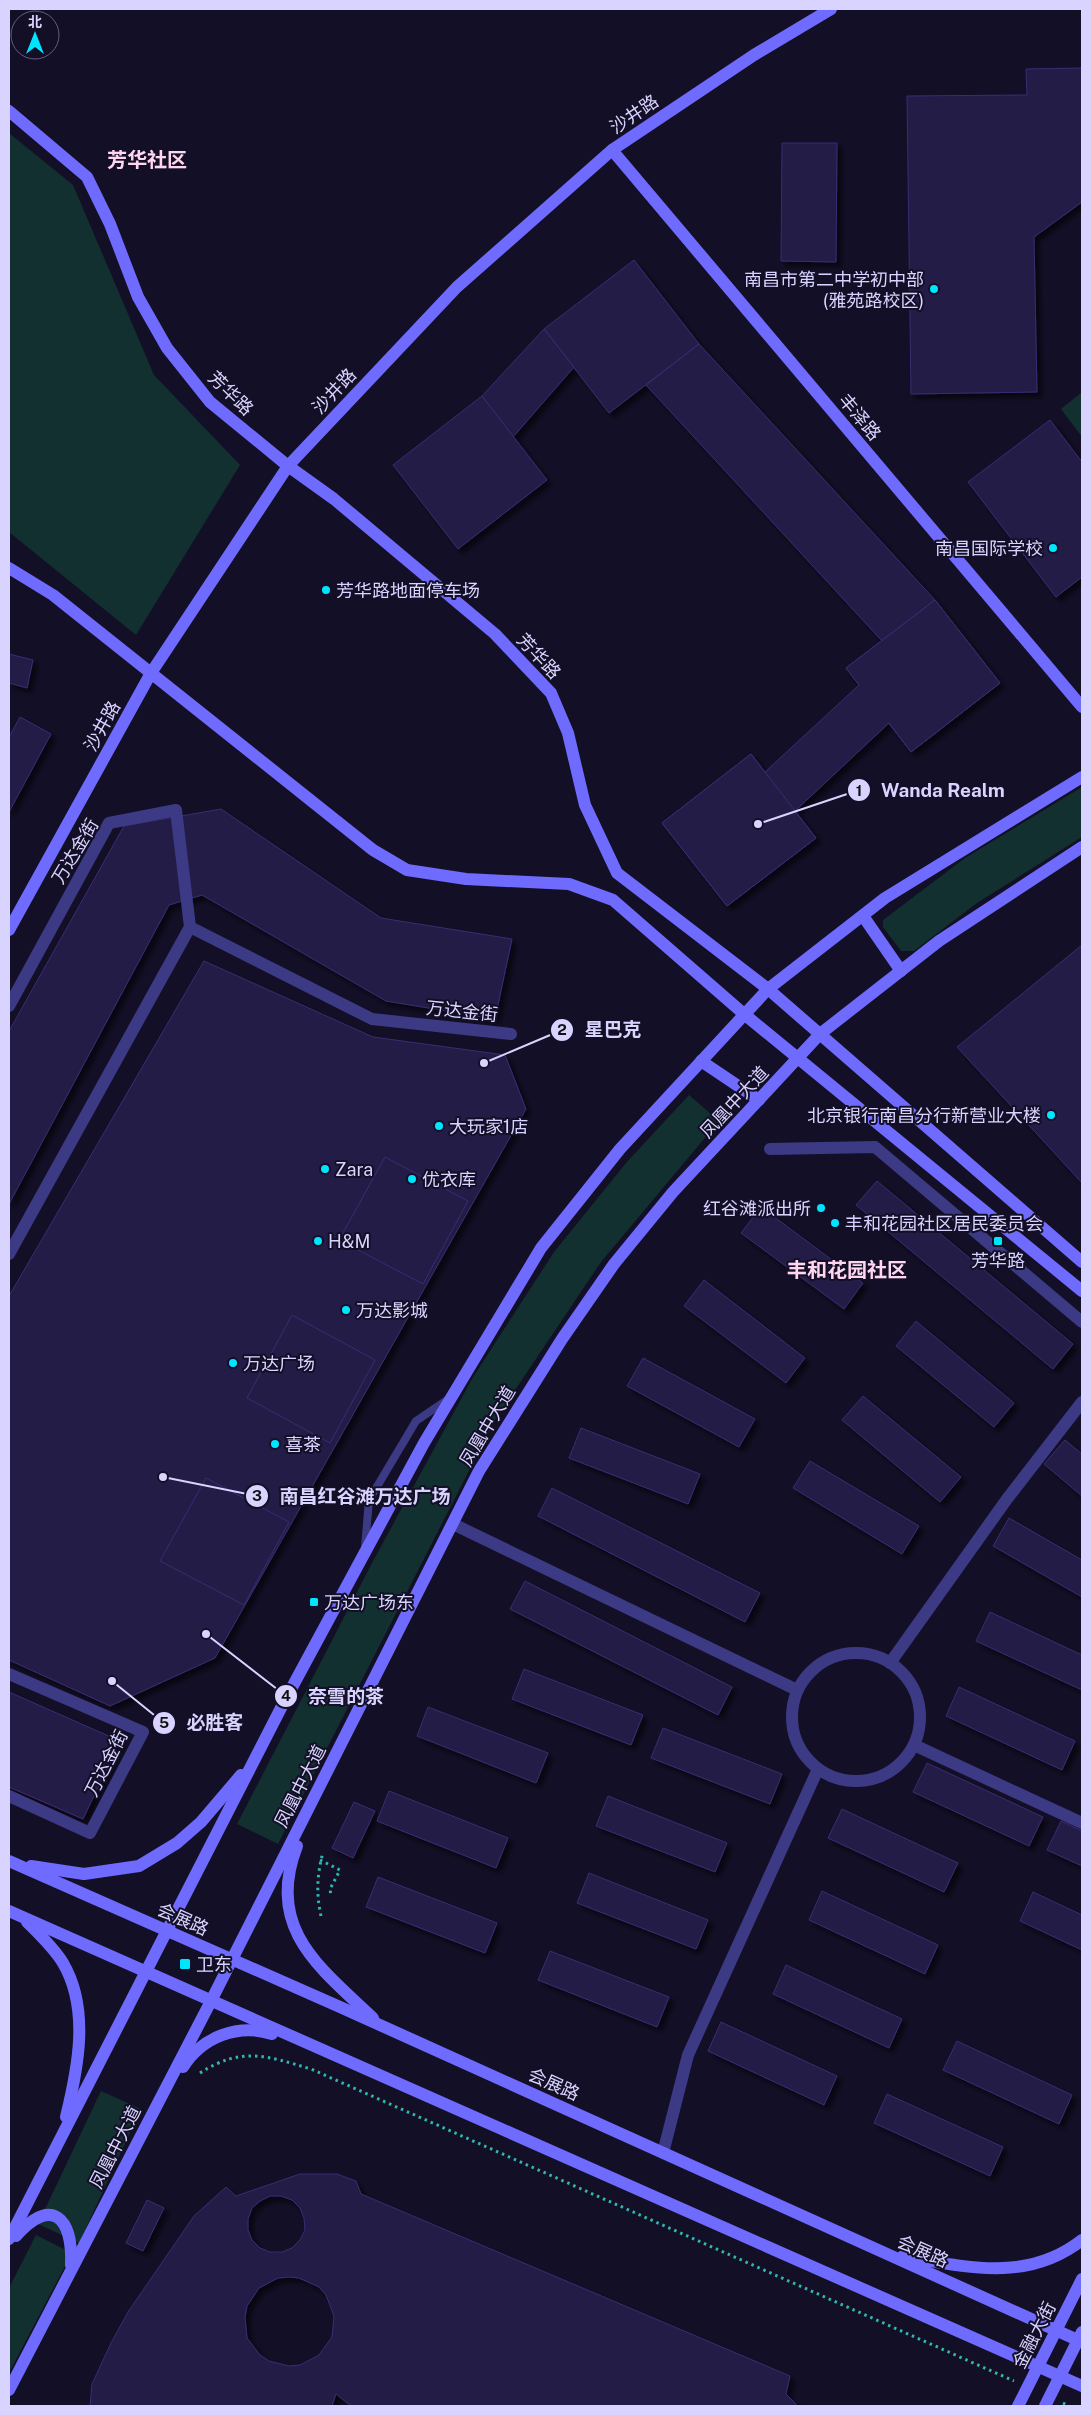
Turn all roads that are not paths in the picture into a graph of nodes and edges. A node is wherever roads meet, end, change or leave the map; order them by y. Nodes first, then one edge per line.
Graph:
1 (831, 9) edge
2 (9, 111) edge
3 (612, 150) junction
4 (288, 466) junction
5 (9, 568) edge
6 (151, 673) junction
7 (1082, 707) edge
8 (1082, 777) edge
9 (1082, 847) edge
10 (863, 916) junction
11 (190, 928) junction
12 (9, 930) edge
13 (901, 971) junction
14 (768, 989) junction
15 (9, 1006) edge
16 (744, 1014) junction
17 (511, 1034) dead end
18 (820, 1034) junction
19 (798, 1058) junction
20 (701, 1060) junction
21 (760, 1100) junction
22 (770, 1148) dead end
23 (9, 1254) edge
24 (1082, 1262) edge
25 (1082, 1291) edge
26 (1082, 1322) edge
27 (450, 1398) junction
28 (1082, 1402) edge
29 (453, 1524) junction
30 (365, 1552) junction
31 (890, 1663) junction
32 (9, 1674) edge
33 (797, 1690) junction
34 (914, 1745) junction
35 (338, 1750) junction
36 (254, 1760) junction
37 (818, 1769) junction
38 (9, 1796) edge
39 (1082, 1823) edge
40 (9, 1861) edge
41 (9, 1911) edge
42 (22, 1917) junction
43 (167, 1931) junction
44 (232, 1959) junction
45 (147, 1972) junction
46 (211, 2001) junction
47 (380, 2025) junction
48 (316, 2048) junction
49 (157, 2104) junction
50 (61, 2138) junction
51 (663, 2153) junction
52 (9, 2240) edge
53 (1082, 2240) edge
54 (9, 2243) edge
55 (883, 2252) junction
56 (71, 2270) junction
57 (1082, 2279) edge
58 (1056, 2330) junction
59 (1081, 2338) edge
60 (1038, 2367) junction
61 (1060, 2376) junction
62 (1082, 2386) edge
63 (9, 2390) edge
64 (1047, 2402) edge
65 (1018, 2406) edge

1 - 3 main road, 沙井路
2 - 4 main road, 芳华路
3 - 4 main road, 沙井路
3 - 7 main road, 丰泽路
4 - 6 main road, 沙井路
4 - 14 main road, 芳华路
5 - 6 main road
6 - 12 main road, 沙井路
6 - 16 main road
8 - 10 main road
9 - 13 main road, 凤凰中大道
10 - 13 main road
10 - 14 main road
11 - 15 street, 万达金街
11 - 17 street, 万达金街
11 - 23 street
13 - 18 main road, 凤凰中大道
14 - 16 main road
14 - 18 main road, 芳华路
16 - 19 main road
16 - 20 main road
18 - 19 main road, 凤凰中大道
18 - 24 main road, 芳华路
19 - 21 main road, 凤凰中大道
19 - 25 main road
20 - 21 main road
20 - 27 main road
21 - 29 main road, 凤凰中大道
22 - 26 street
27 - 30 main road
27 - 30 lane
28 - 31 street
29 - 33 street
29 - 35 main road, 凤凰中大道
30 - 36 main road
31 - 33 street
31 - 34 street
32 - 38 street, 万达金街
33 - 37 street
34 - 37 street
34 - 39 street
35 - 44 main road, 凤凰中大道
35 - 47 main road
36 - 40 main road
36 - 43 main road
37 - 51 street
40 - 43 main road, 会展路
41 - 42 main road
42 - 45 main road
42 - 50 main road
43 - 44 main road, 会展路
43 - 45 main road
44 - 46 main road, 凤凰中大道
44 - 47 main road, 会展路
45 - 46 main road
45 - 50 main road
46 - 48 main road
46 - 49 main road, 凤凰中大道
47 - 51 main road, 会展路
48 - 49 main road
48 - 60 main road
49 - 56 main road, 凤凰中大道
50 - 52 main road
51 - 55 main road, 会展路
53 - 55 main road
54 - 56 main road
55 - 58 main road, 会展路
56 - 63 main road, 凤凰中大道
57 - 58 main road, 金融大街
58 - 59 main road, 会展路
58 - 60 main road, 金融大街
59 - 61 main road
60 - 61 main road
60 - 65 main road, 金融大街
61 - 62 main road
61 - 64 main road

